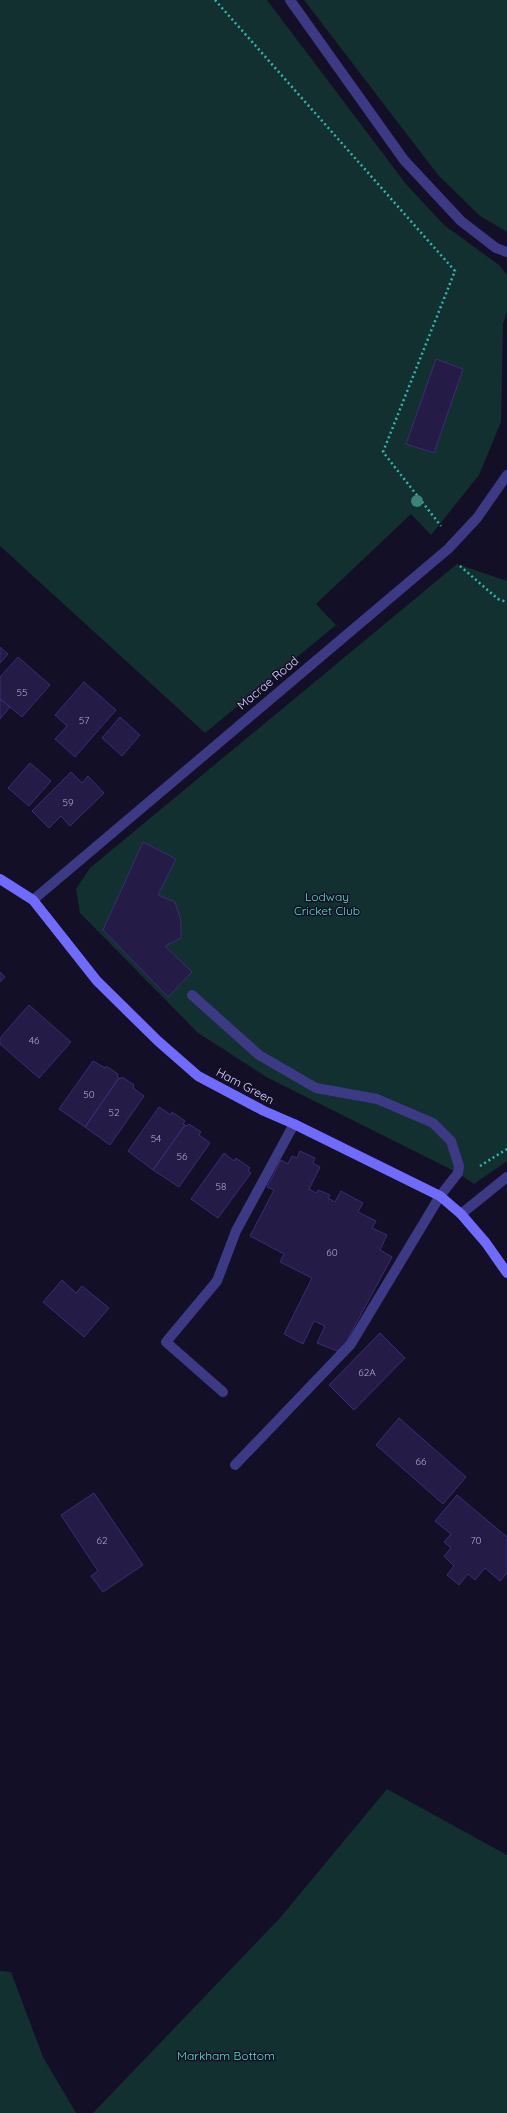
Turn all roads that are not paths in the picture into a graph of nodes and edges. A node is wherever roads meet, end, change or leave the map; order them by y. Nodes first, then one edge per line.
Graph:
1 (290, 0) edge
2 (507, 252) edge
3 (507, 474) edge
4 (0, 879) edge
5 (33, 900) junction
6 (192, 995) dead end
7 (294, 1124) junction
8 (507, 1177) edge
9 (440, 1196) junction
10 (461, 1214) junction
11 (507, 1273) edge
12 (223, 1392) dead end
13 (235, 1465) dead end

1 - 2 street
3 - 5 street, Macrae Road
4 - 5 street, Ham Green
5 - 7 street, Ham Green
6 - 9 street
7 - 9 street, Ham Green
7 - 12 street
8 - 10 street
9 - 10 street, Ham Green
9 - 13 street
10 - 11 street, Ham Green

